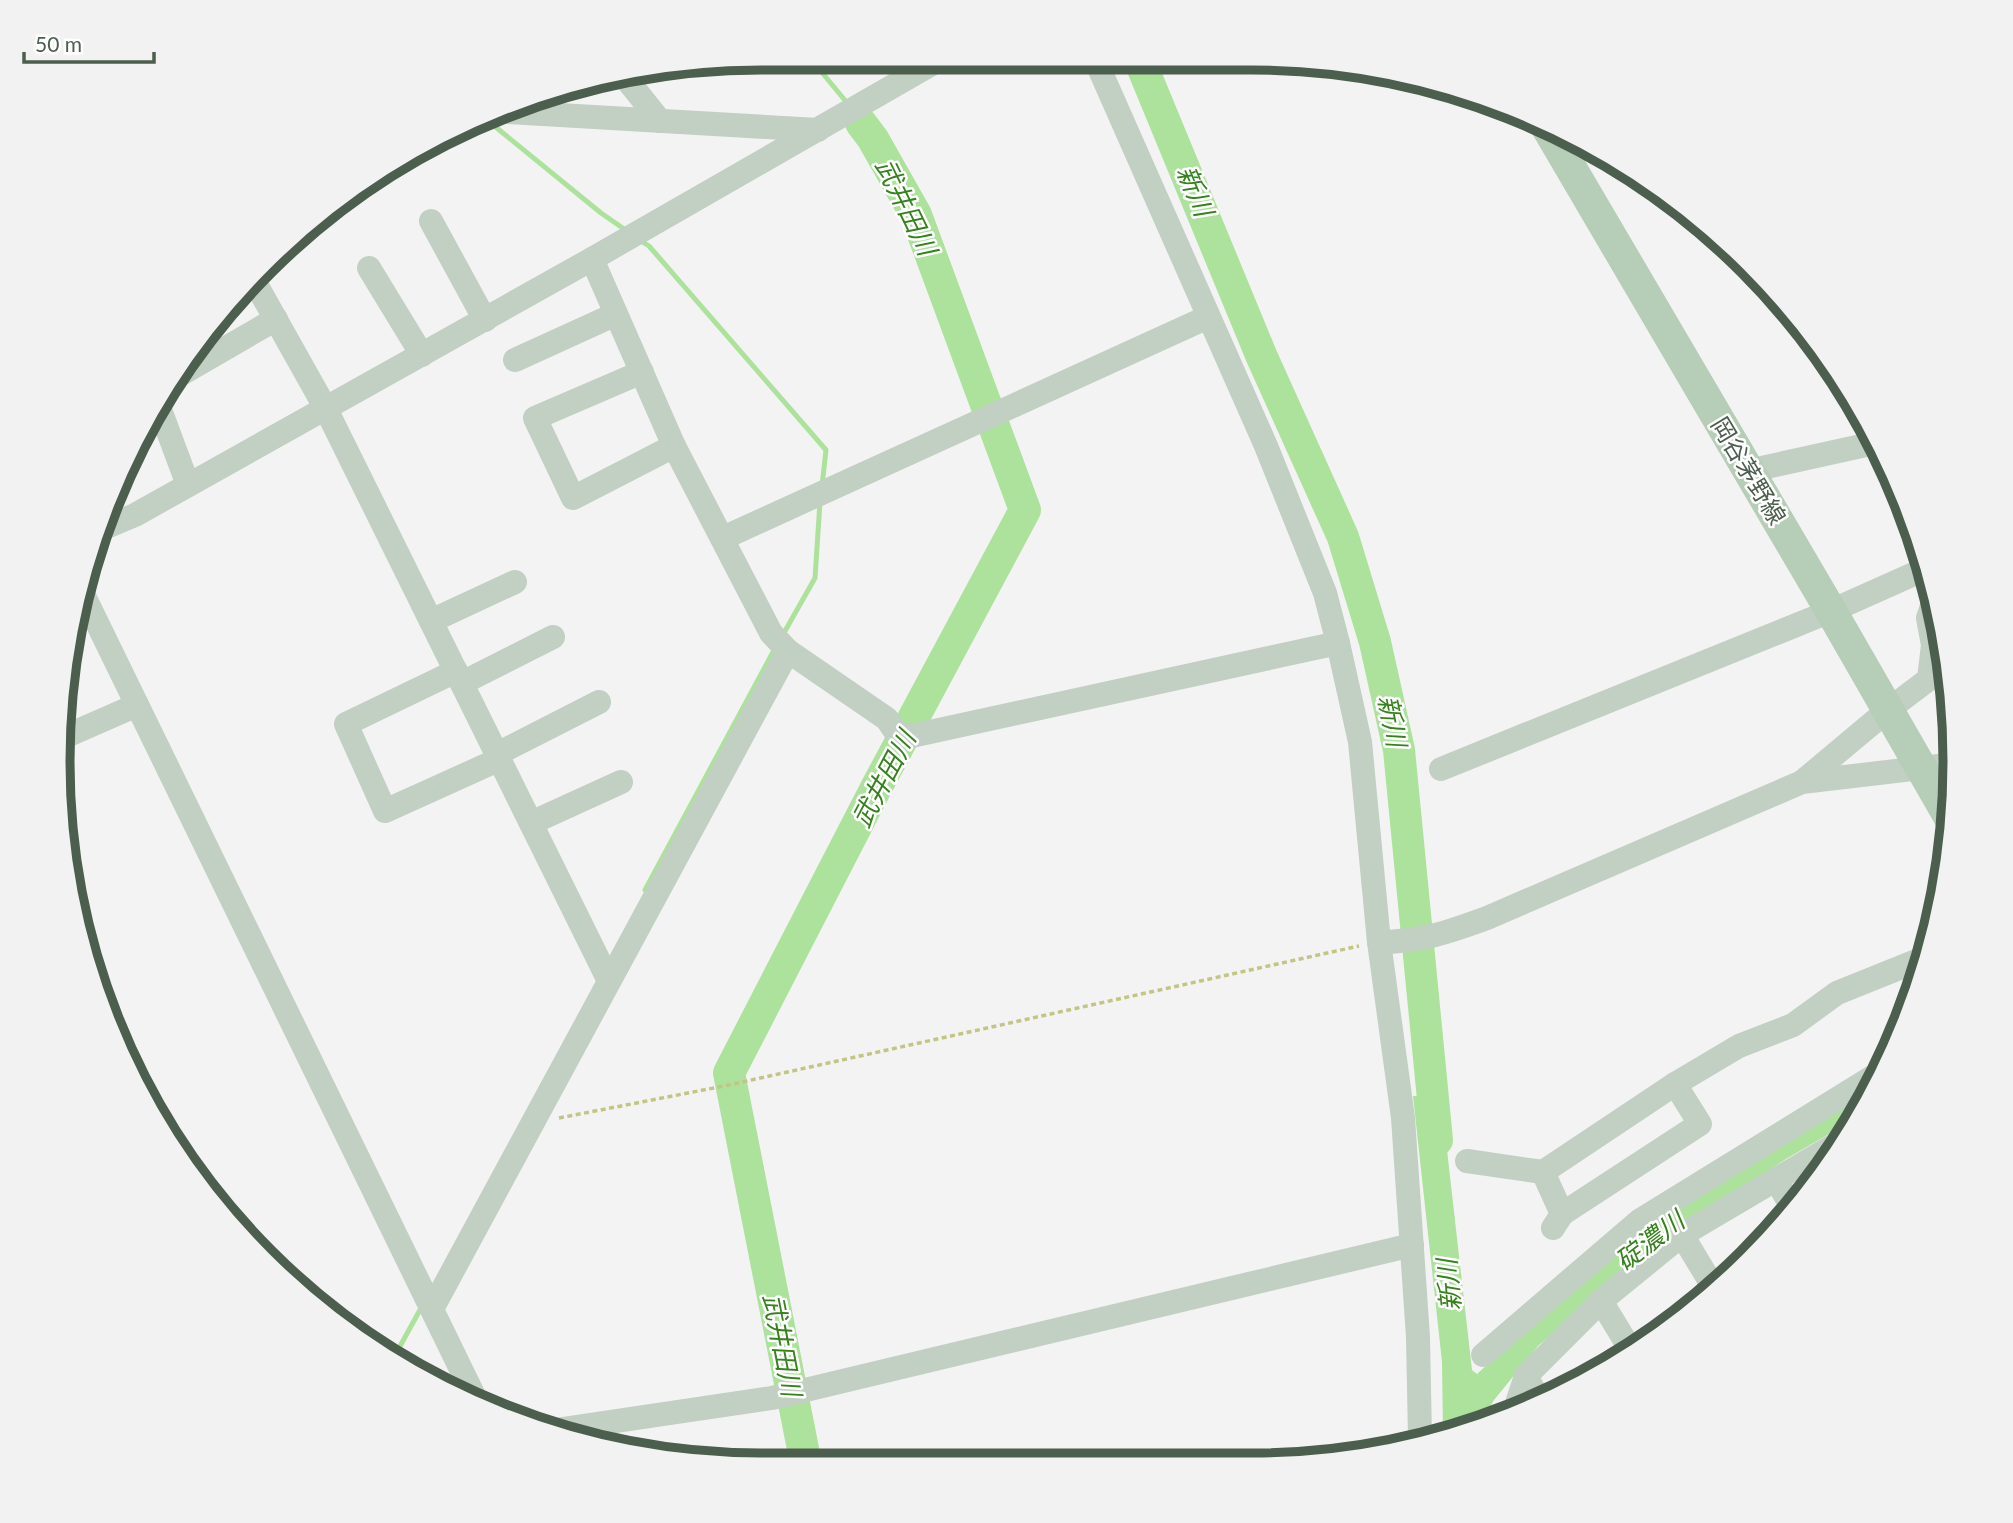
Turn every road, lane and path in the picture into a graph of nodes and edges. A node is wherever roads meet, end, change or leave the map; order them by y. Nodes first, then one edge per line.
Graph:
1 (922, 70) edge
2 (1100, 70) edge
3 (629, 83) edge
4 (523, 113) edge
5 (660, 121) junction
6 (819, 130) junction
7 (1554, 140) edge
8 (431, 220) dead end
9 (592, 259) junction
10 (369, 268) dead end
11 (259, 288) edge
12 (616, 314) junction
13 (1208, 317) junction
14 (276, 319) junction
15 (485, 320) junction
16 (422, 355) junction
17 (515, 360) dead end
18 (195, 366) edge
19 (642, 372) junction
20 (326, 409) junction
21 (163, 417) edge
22 (1866, 445) edge
23 (674, 446) junction
24 (1748, 471) junction
25 (188, 485) junction
26 (113, 524) edge
27 (723, 538) junction
28 (1916, 573) edge
29 (515, 582) dead end
30 (88, 605) edge
31 (1831, 611) junction
32 (431, 621) junction
33 (1929, 622) edge
34 (553, 637) dead end
35 (1932, 640) edge
36 (1338, 643) junction
37 (1933, 645) edge
38 (788, 650) junction
39 (459, 677) junction
40 (599, 702) dead end
41 (137, 705) junction
42 (1888, 710) junction
43 (71, 734) edge
44 (498, 757) junction
45 (1943, 766) edge
46 (1921, 768) junction
47 (1441, 769) dead end
48 (621, 782) dead end
49 (1802, 782) junction
50 (1942, 804) edge
51 (531, 823) junction
52 (1390, 942) junction
53 (1912, 963) edge
54 (609, 981) junction
55 (1863, 1083) edge
56 (1675, 1084) junction
57 (533, 1123) junction
58 (1821, 1153) edge
59 (1467, 1161) dead end
60 (1543, 1172) junction
61 (1776, 1180) junction
62 (1787, 1198) edge
63 (1682, 1235) junction
64 (1412, 1245) junction
65 (1709, 1279) edge
66 (1601, 1301) junction
67 (432, 1309) junction
68 (1626, 1342) edge
69 (1483, 1355) dead end
70 (1526, 1376) junction
71 (470, 1388) edge
72 (1535, 1392) edge
73 (1518, 1399) edge
74 (576, 1427) edge
75 (1420, 1432) edge

1 - 6 street
2 - 13 street
3 - 5 street
4 - 5 street
5 - 6 street
6 - 9 street
7 - 24 main road, 岡谷茅野線
8 - 15 street
9 - 12 street
9 - 15 street
10 - 16 street
11 - 14 street
12 - 17 street
12 - 19 street
13 - 27 street
13 - 36 street
14 - 18 street
14 - 20 street
15 - 16 street
16 - 20 street
19 - 23 street
19 - 23 street
20 - 25 street
20 - 32 street
21 - 25 street
22 - 24 street
23 - 27 street
24 - 31 main road, 岡谷茅野線
25 - 26 street
27 - 38 street
28 - 31 street
29 - 32 street
30 - 41 street
31 - 42 main road, 岡谷茅野線
31 - 47 street
32 - 39 street
33 - 35 street
34 - 39 street
36 - 38 street
36 - 52 street
37 - 42 street
38 - 54 street
39 - 44 street
39 - 44 street
40 - 44 street
41 - 43 street
41 - 67 street
42 - 46 main road, 岡谷茅野線
42 - 49 street
44 - 51 street
45 - 46 street
46 - 49 street
46 - 50 main road, 岡谷茅野線
48 - 51 street
49 - 52 street
51 - 54 street
52 - 57 path
52 - 64 street
53 - 56 street
54 - 57 street
55 - 69 street
56 - 60 street
56 - 60 street
57 - 67 street
58 - 61 street
59 - 60 street
61 - 62 street
61 - 63 street
63 - 65 street
63 - 66 street
64 - 74 street
64 - 75 street
66 - 68 street
66 - 70 street
67 - 71 street
70 - 72 street
70 - 73 street

